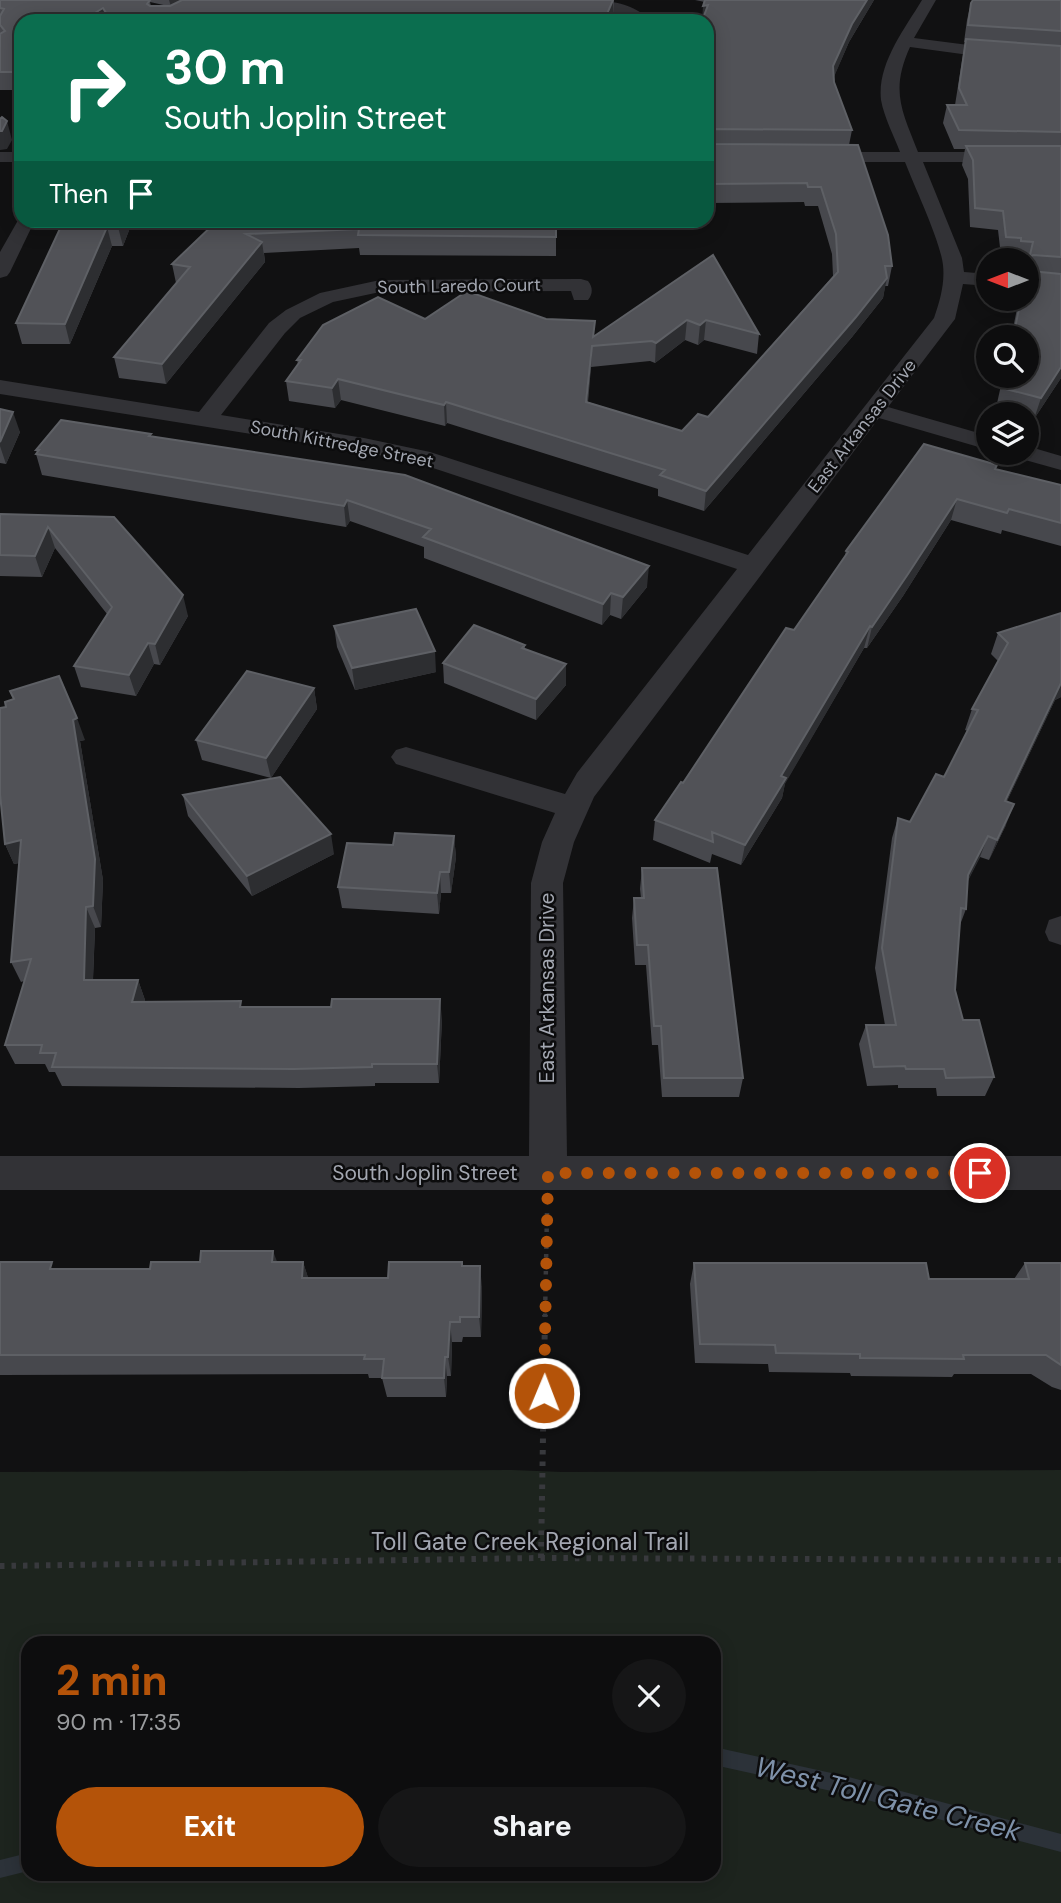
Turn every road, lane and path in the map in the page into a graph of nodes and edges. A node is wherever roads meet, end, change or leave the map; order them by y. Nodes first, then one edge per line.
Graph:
1 (593, 0) edge
2 (929, 0) edge
3 (636, 14) edge
4 (906, 42) junction
5 (1061, 56) edge
6 (805, 157) edge
7 (911, 157) junction
8 (1061, 157) edge
9 (22, 228) edge
10 (0, 272) edge
11 (955, 277) junction
12 (976, 279) edge
13 (581, 296) dead end
14 (0, 387) edge
15 (875, 410) junction
16 (205, 420) junction
17 (976, 439) edge
18 (1039, 457) edge
19 (1061, 463) edge
20 (754, 566) junction
21 (406, 757) dead end
22 (571, 807) junction
23 (0, 1173) edge
24 (548, 1173) junction
25 (1061, 1173) edge
26 (541, 1558) junction
27 (1061, 1560) edge
28 (0, 1566) edge

1 - 3 street
2 - 4 street, East Arkansas Drive
4 - 5 street
4 - 7 street, East Arkansas Drive
6 - 7 street
7 - 8 street
7 - 11 street, East Arkansas Drive
9 - 10 street
11 - 12 street
11 - 15 street, East Arkansas Drive
13 - 16 street, South Laredo Court
14 - 16 street, South Kittredge Street
15 - 17 street
15 - 20 street, East Arkansas Drive
16 - 20 street, South Kittredge Street
18 - 19 street
20 - 22 street, East Arkansas Drive
21 - 22 street
22 - 24 street, East Arkansas Drive
23 - 24 street, South Joplin Street
24 - 25 street, South Joplin Street
24 - 26 path
26 - 27 path, Toll Gate Creek Regional Trail
26 - 28 path, Toll Gate Creek Regional Trail

